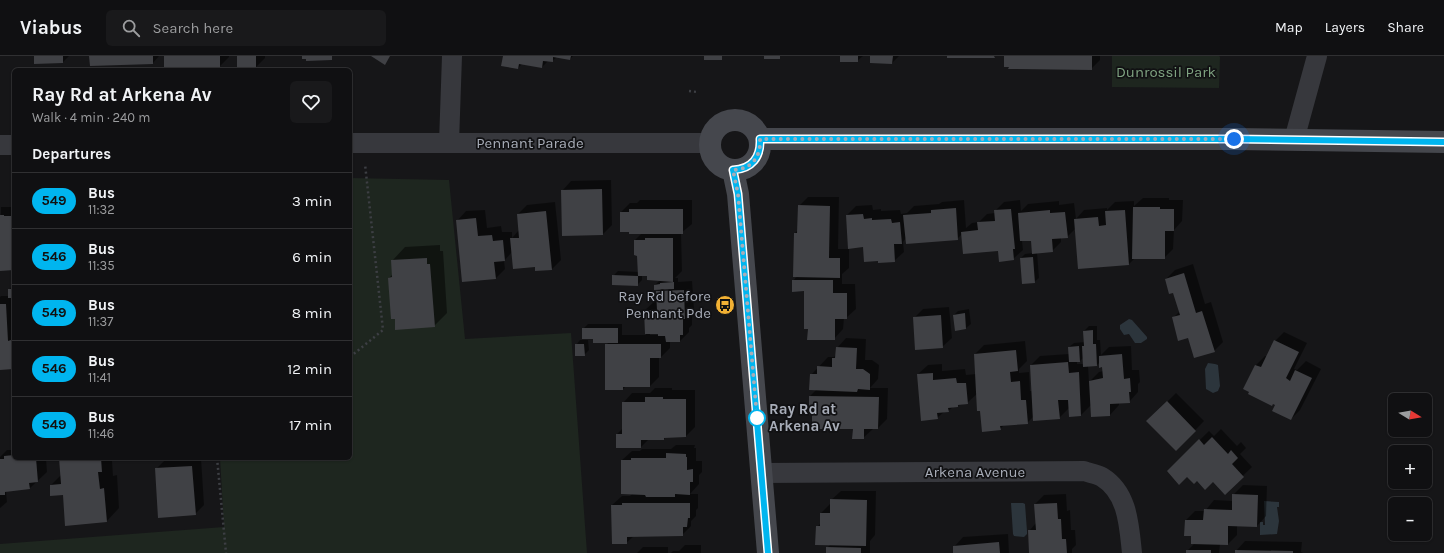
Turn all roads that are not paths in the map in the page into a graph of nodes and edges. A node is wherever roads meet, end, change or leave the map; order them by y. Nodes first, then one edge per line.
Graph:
1 (452, 56) edge
2 (1317, 56) edge
3 (760, 139) junction
4 (1294, 140) junction
5 (449, 142) junction
6 (1444, 142) edge
7 (357, 143) edge
8 (710, 143) junction
9 (12, 144) edge
10 (0, 145) edge
11 (733, 170) junction
12 (761, 473) junction
13 (768, 553) edge
14 (1132, 553) edge

1 - 5 street
2 - 4 street
3 - 4 street
3 - 8 street
3 - 11 street
4 - 6 street
5 - 7 street, Pennant Parade
5 - 8 street, Pennant Parade
8 - 11 street
9 - 10 street
11 - 12 street
12 - 13 street
12 - 14 street, Arkena Avenue

